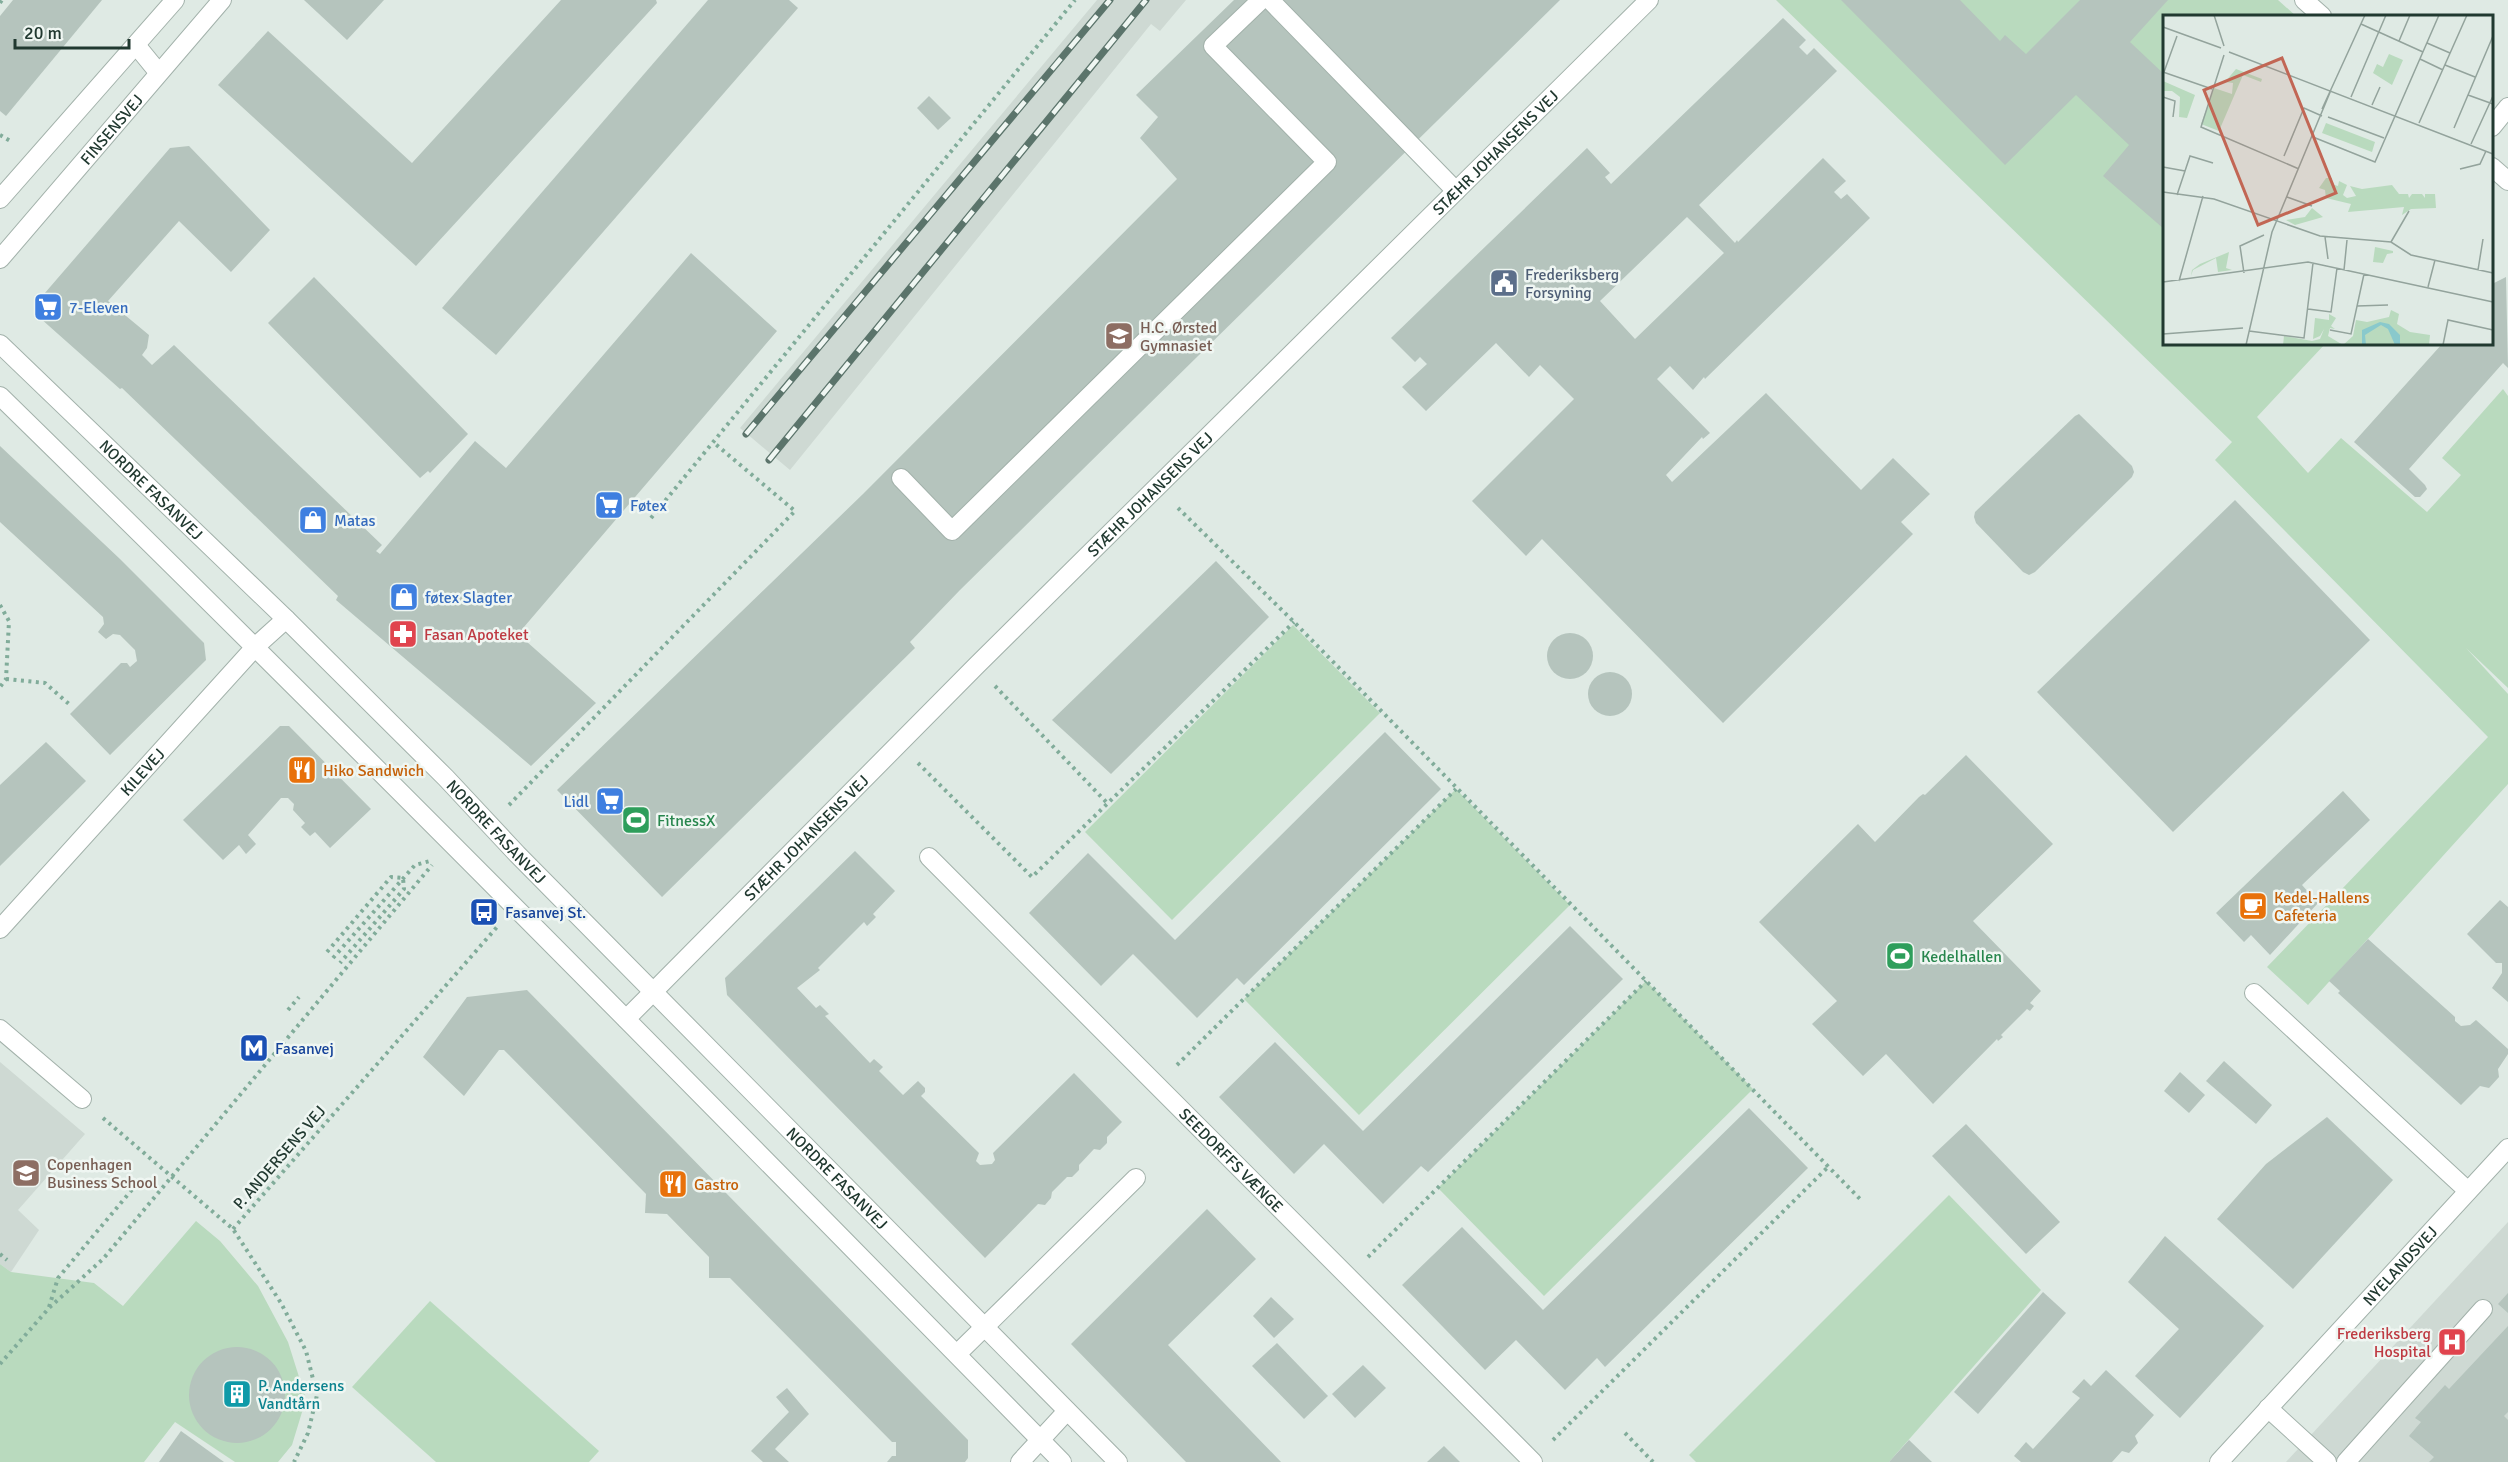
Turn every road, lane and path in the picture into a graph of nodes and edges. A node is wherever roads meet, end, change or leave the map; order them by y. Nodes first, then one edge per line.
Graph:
1 (175, 0) edge
2 (222, 0) edge
3 (1075, 0) edge
4 (1261, 0) edge
5 (1270, 0) edge
6 (1649, 0) edge
7 (2304, 0) edge
8 (2321, 15) edge
9 (136, 45) junction
10 (158, 72) junction
11 (2508, 107) edge
12 (2493, 126) edge
13 (2493, 167) edge
14 (2508, 181) edge
15 (1456, 191) junction
16 (0, 200) edge
17 (0, 259) edge
18 (0, 344) edge
19 (0, 396) edge
20 (713, 442) junction
21 (901, 478) dead end
22 (1156, 487) junction
23 (651, 518) dead end
24 (0, 605) edge
25 (286, 619) junction
26 (1294, 622) junction
27 (256, 646) junction
28 (976, 666) junction
29 (6, 679) junction
30 (0, 687) edge
31 (69, 704) dead end
32 (899, 745) junction
33 (1456, 789) junction
34 (1109, 805) junction
35 (489, 825) junction
36 (929, 856) dead end
37 (436, 860) dead end
38 (398, 883) dead end
39 (517, 907) junction
40 (1, 927) edge
41 (327, 952) dead end
42 (333, 958) dead end
43 (340, 963) dead end
44 (1646, 981) junction
45 (654, 992) junction
46 (2254, 993) dead end
47 (299, 997) dead end
48 (288, 1010) dead end
49 (626, 1019) junction
50 (0, 1029) edge
51 (1158, 1084) junction
52 (82, 1100) joint
53 (2508, 1148) edge
54 (1829, 1166) junction
55 (172, 1177) junction
56 (1136, 1178) dead end
57 (136, 1185) dead end
58 (2468, 1191) junction
59 (1862, 1201) dead end
60 (233, 1229) junction
61 (0, 1254) edge
62 (7, 1260) dead end
63 (1348, 1276) junction
64 (49, 1308) junction
65 (2483, 1309) dead end
66 (985, 1327) junction
67 (957, 1354) junction
68 (0, 1364) edge
69 (2268, 1408) junction
70 (1067, 1411) junction
71 (1624, 1433) dead end
72 (1040, 1440) junction
73 (294, 1462) edge
74 (1020, 1462) edge
75 (1062, 1462) edge
76 (1118, 1462) edge
77 (1532, 1462) edge
78 (1653, 1462) edge
79 (2219, 1462) edge
80 (2327, 1462) edge
81 (2346, 1462) edge

1 - 9 street
2 - 10 street, FINSENSVEJ
3 - 20 path
4 - 21 street
5 - 15 street
6 - 15 street, STÆHR JOHANSENS VEJ
7 - 8 street
9 - 10 street
9 - 16 street
10 - 17 street, FINSENSVEJ
11 - 12 street
13 - 14 street
15 - 22 street, STÆHR JOHANSENS VEJ
18 - 25 street, NORDRE FASANVEJ
19 - 27 street
20 - 23 path
20 - 35 path
22 - 26 path
22 - 28 street, STÆHR JOHANSENS VEJ
24 - 29 path
25 - 27 street, KILEVEJ
25 - 35 street, NORDRE FASANVEJ
26 - 33 path
26 - 34 path
27 - 39 street
27 - 40 street, KILEVEJ
28 - 32 street, STÆHR JOHANSENS VEJ
28 - 34 path
29 - 30 path
29 - 31 path
32 - 34 path
32 - 45 street, STÆHR JOHANSENS VEJ
33 - 44 path
33 - 51 path
35 - 45 street, NORDRE FASANVEJ
36 - 51 street, SEEDORFFS VÆNGE
37 - 55 path
38 - 42 path
39 - 49 street
39 - 60 path, P. ANDERSENS VEJ
41 - 43 path
44 - 54 path
44 - 63 path
45 - 49 street, STÆHR JOHANSENS VEJ
45 - 66 street, NORDRE FASANVEJ
46 - 58 street
47 - 48 path
49 - 67 street
50 - 52 street
51 - 63 street, SEEDORFFS VÆNGE
52 - 55 path
53 - 58 street, NYELANDSVEJ
54 - 59 path
54 - 77 path
55 - 60 path
55 - 64 path
56 - 66 street
57 - 64 path
58 - 69 street, NYELANDSVEJ
60 - 73 path, P. ANDERSENS VEJ
61 - 62 path
63 - 77 street, SEEDORFFS VÆNGE
64 - 68 path
65 - 81 street
66 - 67 street
66 - 70 street, NORDRE FASANVEJ
67 - 72 street
69 - 79 street, NYELANDSVEJ
69 - 80 street
70 - 72 street
70 - 76 street, NORDRE FASANVEJ
71 - 78 path
72 - 74 street
72 - 75 street

